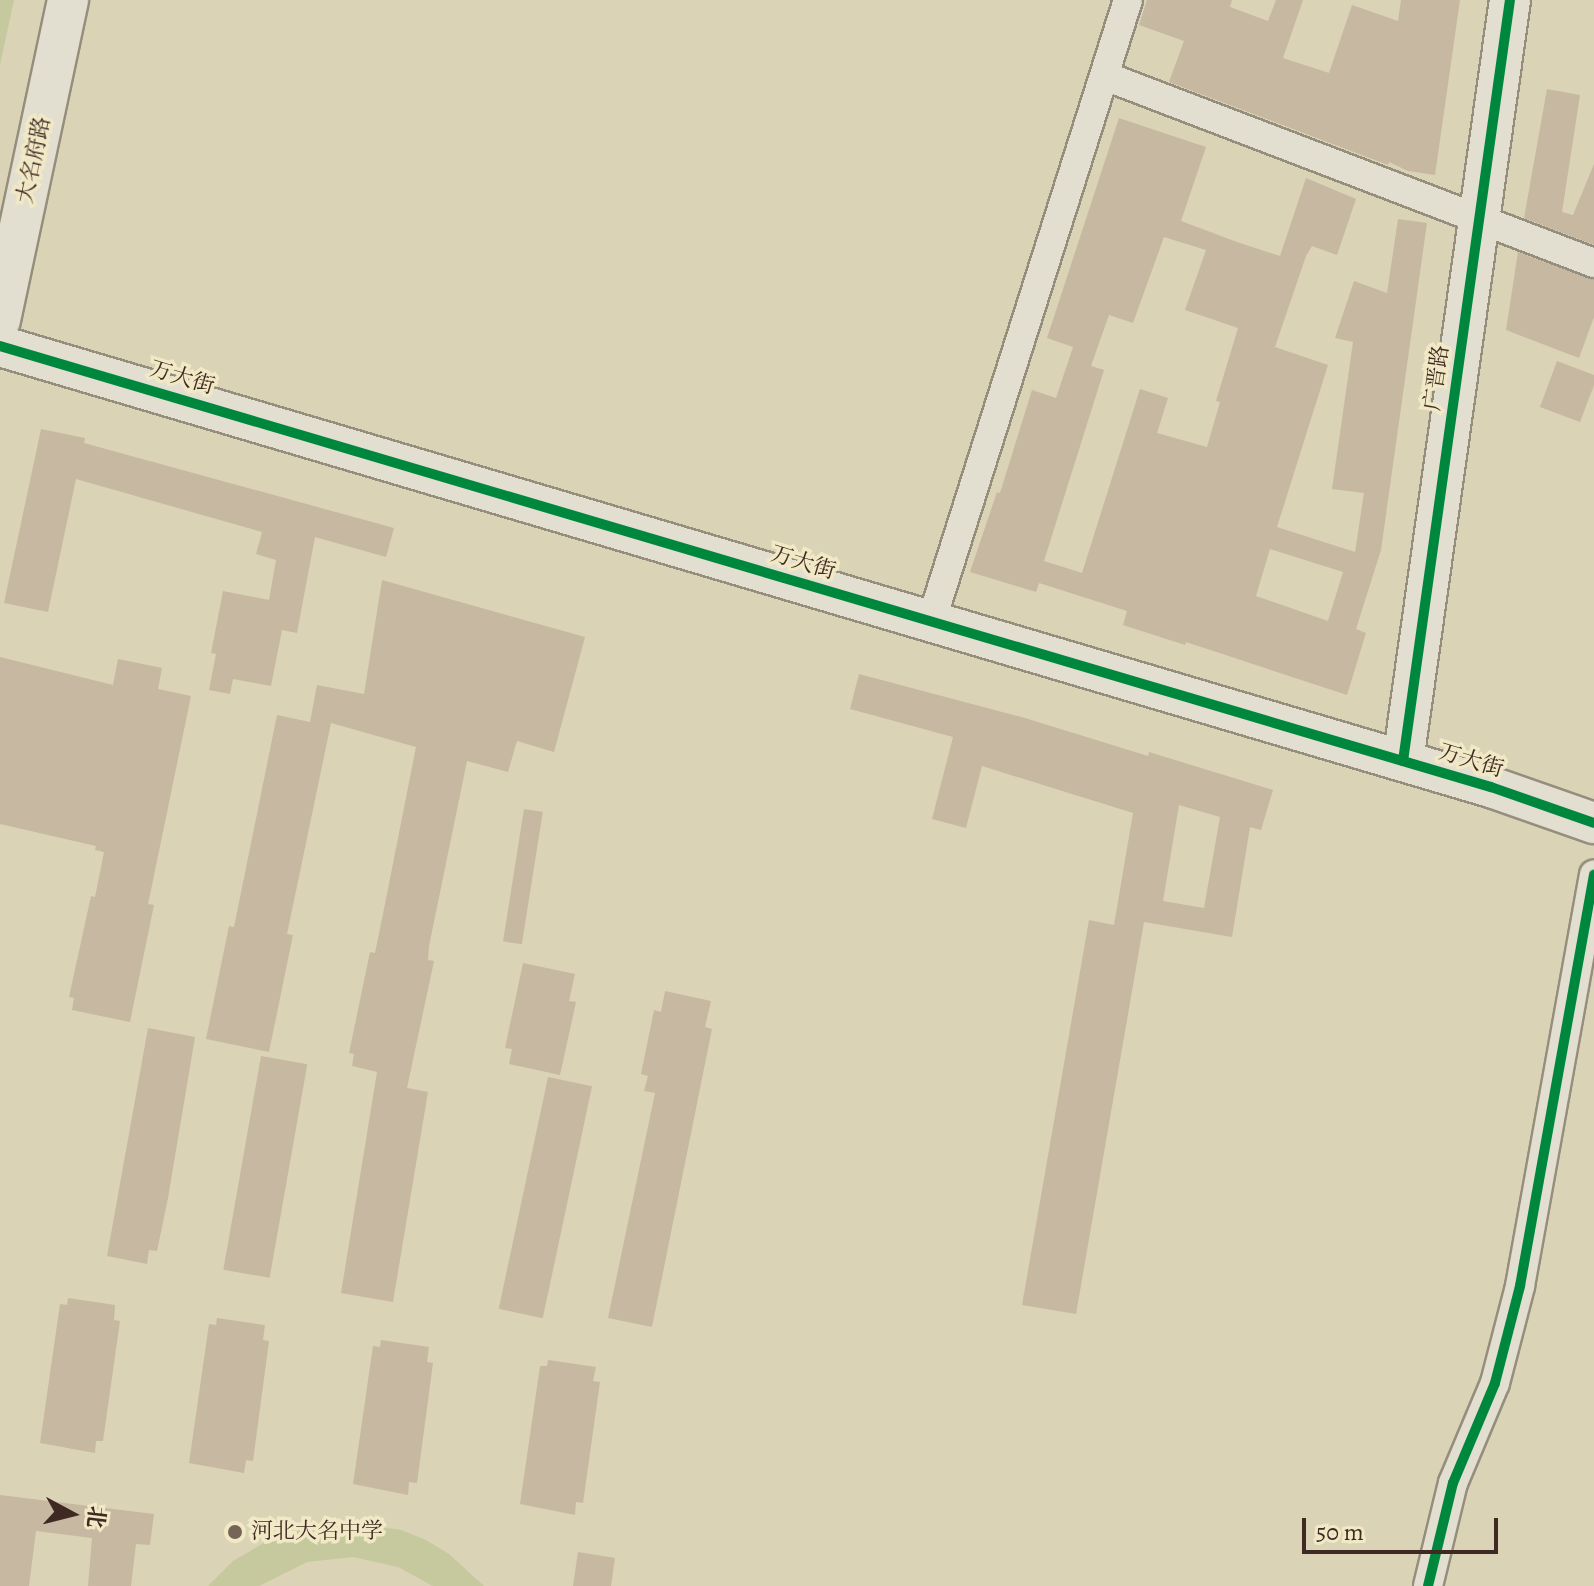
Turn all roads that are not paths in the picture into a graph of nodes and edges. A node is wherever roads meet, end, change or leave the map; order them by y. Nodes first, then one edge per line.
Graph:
1 (41, 0) edge
2 (68, 0) edge
3 (1128, 0) edge
4 (1510, 0) edge
5 (1105, 76) junction
6 (0, 191) edge
7 (1480, 220) junction
8 (1594, 263) edge
9 (0, 320) edge
10 (0, 346) edge
11 (931, 622) junction
12 (1403, 761) junction
13 (1594, 823) edge
14 (1594, 875) edge
15 (1428, 1586) edge

1 - 6 street, 大名府路
2 - 9 street, 大名府路
3 - 5 street
4 - 7 street, 广晋路
5 - 7 street
5 - 11 street
7 - 8 street
7 - 12 street, 广晋路
10 - 11 street, 万大街
11 - 12 street, 万大街
12 - 13 street, 万大街
14 - 15 street

